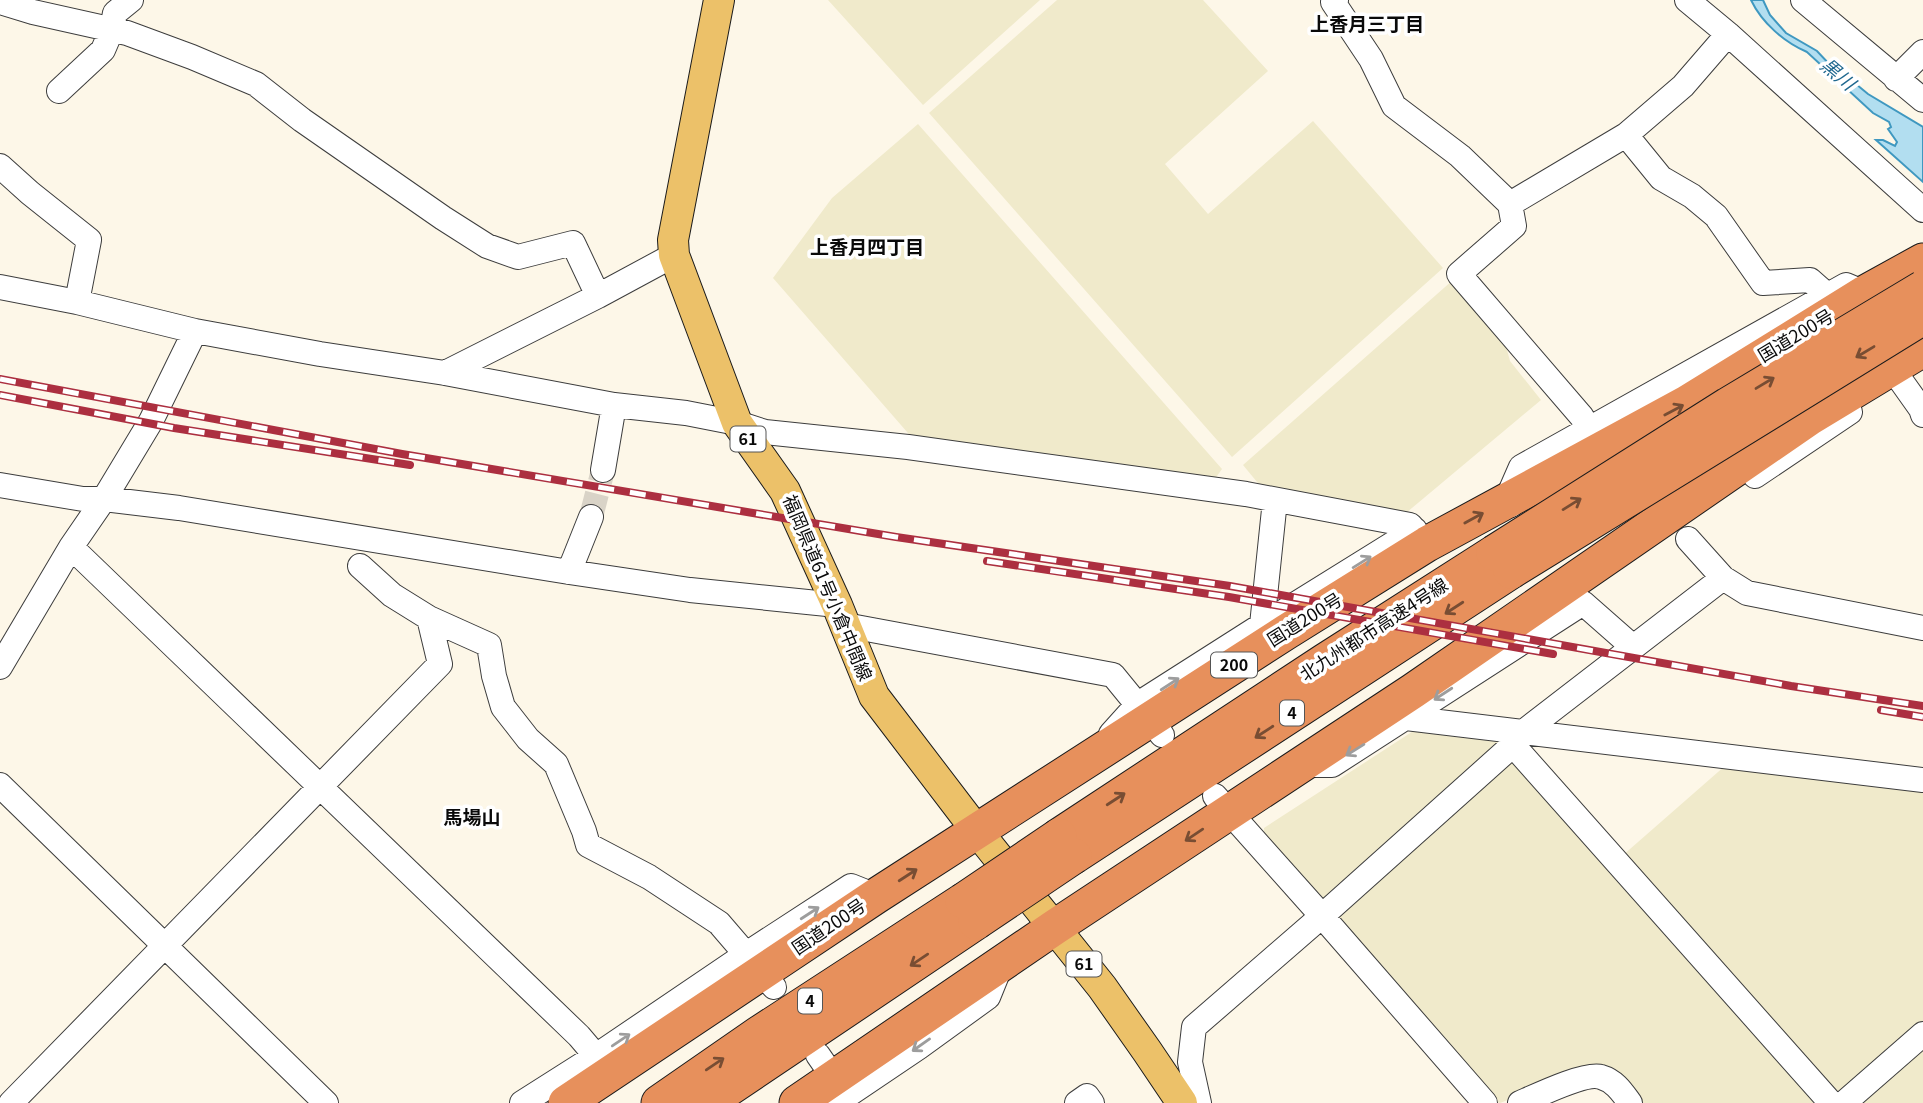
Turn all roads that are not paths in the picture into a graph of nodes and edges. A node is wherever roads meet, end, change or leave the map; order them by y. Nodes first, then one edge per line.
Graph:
1 (131, 0) edge
2 (719, 0) edge
3 (1336, 0) edge
4 (1687, 0) edge
5 (1803, 0) edge
6 (0, 2) edge
7 (112, 29) junction
8 (1728, 34) junction
9 (1923, 52) edge
10 (1896, 79) junction
11 (59, 91) dead end
12 (1923, 100) edge
13 (1626, 135) junction
14 (0, 166) edge
15 (1510, 204) junction
16 (1923, 210) edge
17 (674, 255) junction
18 (1923, 261) edge
19 (0, 287) edge
20 (1923, 288) edge
21 (1865, 293) junction
22 (1827, 295) junction
23 (598, 296) junction
24 (77, 302) junction
25 (1923, 317) edge
26 (195, 331) junction
27 (1923, 349) edge
28 (1923, 363) edge
29 (445, 373) junction
30 (1899, 378) junction
31 (614, 405) junction
32 (1923, 415) edge
33 (737, 423) junction
34 (1586, 424) junction
35 (603, 470) tunnel mouth
36 (0, 485) edge
37 (104, 499) junction
38 (1507, 499) junction
39 (1275, 500) junction
40 (591, 517) tunnel mouth
41 (1689, 530) junction
42 (1421, 537) junction
43 (1627, 544) junction
44 (71, 547) junction
45 (1502, 562) junction
46 (360, 566) dead end
47 (569, 572) junction
48 (1723, 578) junction
49 (1575, 594) junction
50 (1818, 607) junction
51 (841, 615) junction
52 (429, 618) junction
53 (1262, 625) junction
54 (1923, 628) edge
55 (1633, 647) junction
56 (0, 667) edge
57 (1406, 718) junction
58 (1150, 720) junction
59 (1517, 739) junction
60 (1299, 765) junction
61 (1923, 780) edge
62 (0, 785) edge
63 (319, 787) junction
64 (1222, 804) junction
65 (977, 831) junction
66 (970, 911) junction
67 (1322, 916) junction
68 (1055, 927) junction
69 (165, 945) junction
70 (760, 971) junction
71 (1923, 1034) edge
72 (777, 1055) junction
73 (596, 1056) junction
74 (834, 1083) edge
75 (9, 1099) edge
76 (1181, 1101) edge
77 (327, 1103) edge
78 (522, 1103) edge
79 (566, 1103) edge
80 (659, 1103) edge
81 (707, 1103) edge
82 (716, 1103) edge
83 (797, 1103) edge
84 (1077, 1103) edge
85 (1092, 1103) edge
86 (1485, 1103) edge
87 (1520, 1103) edge
88 (1630, 1103) edge
89 (1831, 1103) edge
90 (1844, 1103) edge

1 - 7 street
2 - 17 main road, 福岡県道61号小倉中間線 / 61
3 - 15 street
4 - 8 street
5 - 10 street
6 - 7 street
7 - 11 street
7 - 23 street
8 - 13 street
8 - 16 street
9 - 10 street
10 - 12 street
13 - 15 street
13 - 22 street
14 - 24 street
15 - 34 street
17 - 23 street
17 - 33 main road, 福岡県道61号小倉中間線 / 61
18 - 21 highway, 国道200号 / 200
19 - 24 street
45 -> 20 highway, 北九州都市高速4号線 / 4, bridge
21 - 22 street
38 -> 21 highway, 国道200号 / 200
22 - 34 street
23 - 29 street
24 - 26 street
25 -> 45 highway, 北九州都市高速4号線 / 4, bridge
26 - 29 street
26 - 37 street
27 - 43 highway
28 - 30 street
29 - 31 street
30 - 32 street
30 - 41 street
31 - 33 street
31 - 35 street
33 - 39 street
33 - 51 main road, 福岡県道61号小倉中間線 / 61
34 - 38 street
36 - 37 street
37 - 44 street
37 - 47 street
42 -> 38 highway, 国道200号 / 200
38 - 49 street
39 - 42 street
39 - 53 street
40 - 47 street
41 - 43 street
41 - 48 street
41 - 50 street
53 -> 42 street
42 - 58 highway, 国道200号 / 200
43 - 49 highway
44 - 56 street
44 - 63 street
45 - 66 highway, 北九州都市高速4号線 / 4, bridge
46 - 52 street
47 - 51 street
48 - 50 street
48 - 55 street
49 - 55 street
49 -> 57 street
49 - 60 highway
50 - 54 street
51 - 58 street
51 - 65 main road, 福岡県道61号小倉中間線 / 61
52 - 63 street
52 - 70 street
58 -> 53 street
55 - 59 street
57 - 59 street
57 -> 60 street
58 - 65 highway, 国道200号 / 200
59 - 61 street
59 - 67 street
59 - 89 street
60 - 64 highway
62 - 69 street
63 - 69 street
63 - 73 street
64 - 67 street
64 -> 68 highway
65 - 68 main road, 福岡県道61号小倉中間線 / 61
70 -> 65 highway, 国道200号 / 200
66 -> 72 highway, 北九州都市高速4号線 / 4
80 -> 66 highway, 北九州都市高速4号線 / 4
67 - 76 street
67 - 86 street
68 -> 74 highway
68 - 76 main road, 福岡県道61号小倉中間線 / 61
69 - 75 street
69 - 77 street
73 -> 70 street
70 - 79 highway, 国道200号 / 200
71 - 90 street
72 - 81 highway, 北九州都市高速4号線 / 4
72 - 82 highway
73 - 78 street
74 - 83 highway
84 - 85 street
87 - 88 street

